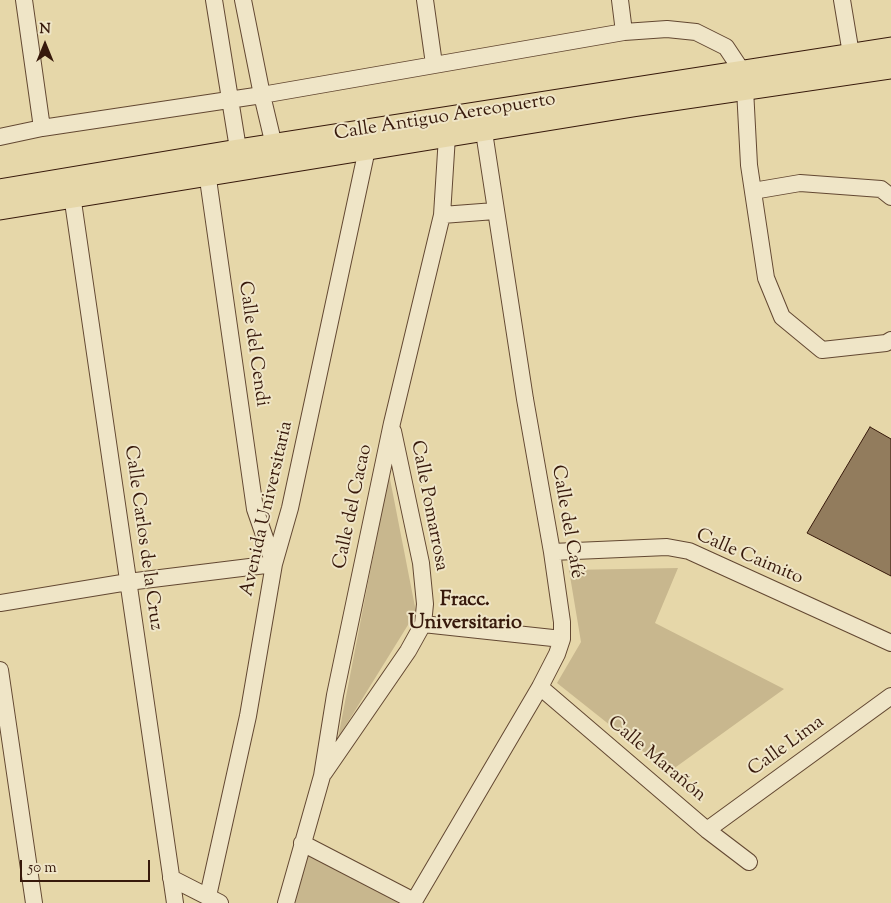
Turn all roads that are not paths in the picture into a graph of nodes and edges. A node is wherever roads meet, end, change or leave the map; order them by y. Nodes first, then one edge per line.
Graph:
1 (24, 0) edge
2 (214, 0) edge
3 (244, 0) edge
4 (425, 0) edge
5 (620, 0) edge
6 (842, 0) edge
7 (624, 32) junction
8 (891, 48) edge
9 (850, 54) junction
10 (434, 64) junction
11 (891, 68) edge
12 (744, 80) junction
13 (262, 95) junction
14 (230, 100) junction
15 (483, 121) junction
16 (445, 127) junction
17 (42, 128) junction
18 (0, 137) edge
19 (365, 140) junction
20 (276, 154) junction
21 (240, 160) junction
22 (206, 166) junction
23 (71, 188) junction
24 (0, 190) edge
25 (753, 190) junction
26 (891, 197) edge
27 (0, 209) edge
28 (495, 211) junction
29 (442, 215) junction
30 (891, 340) edge
31 (392, 423) junction
32 (552, 552) junction
33 (274, 564) junction
34 (128, 582) junction
35 (0, 603) edge
36 (424, 624) junction
37 (562, 638) junction
38 (891, 643) edge
39 (0, 670) edge
40 (540, 687) junction
41 (891, 696) edge
42 (322, 776) junction
43 (707, 830) junction
44 (302, 843) junction
45 (749, 862) dead end
46 (171, 878) junction
47 (214, 900) edge
48 (414, 902) edge
49 (34, 903) edge
50 (175, 903) edge
51 (286, 903) edge

1 - 17 street
2 - 14 street
3 - 13 street
4 - 10 street
5 - 7 street
6 - 9 street
7 - 10 street
7 - 12 street
8 - 9 main road, Calle Antiguo Aereopuerto
9 - 12 main road, Calle Antiguo Aereopuerto
10 - 13 street
11 - 12 main road, Calle Antiguo Aereopuerto
12 - 15 main road, Calle Antiguo Aereopuerto
12 - 25 street
13 - 14 street
13 - 20 street
14 - 17 street
14 - 21 street
15 - 16 main road, Calle Antiguo Aereopuerto
15 - 28 street, Calle del Café
16 - 19 main road, Calle Antiguo Aereopuerto
16 - 29 street, Calle del Cacao
17 - 18 street
19 - 20 main road, Calle Antiguo Aereopuerto
19 - 33 street, Avenida Universitaria
20 - 21 main road, Calle Antiguo Aereopuerto
21 - 22 main road, Calle Antiguo Aereopuerto
22 - 23 main road, Calle Antiguo Aereopuerto
22 - 33 street, Calle del Cendi
23 - 24 main road, Calle Antiguo Aereopuerto
23 - 27 main road, Calle Antiguo Aereopuerto
23 - 34 street, Calle Carlos de la Cruz
25 - 26 street
25 - 30 street
28 - 29 street
28 - 32 street, Calle del Café
29 - 31 street, Calle del Cacao
31 - 36 street, Calle Pomarrosa
31 - 42 street, Calle del Cacao
32 - 37 street, Calle del Café
32 - 38 street, Calle Caimito
33 - 34 street
33 - 47 street, Avenida Universitaria
34 - 35 street
34 - 46 street, Calle Carlos de la Cruz
36 - 37 street
36 - 42 street, Calle Pomarrosa
37 - 40 street, Calle del Café
39 - 49 street
40 - 43 street, Calle Marañón
40 - 48 street, Calle del Café
41 - 43 street, Calle Lima
42 - 44 street, Calle del Cacao
43 - 45 street, Calle Marañón
44 - 48 street
44 - 51 street, Calle del Cacao
46 - 47 street
46 - 50 street, Calle Carlos de la Cruz

